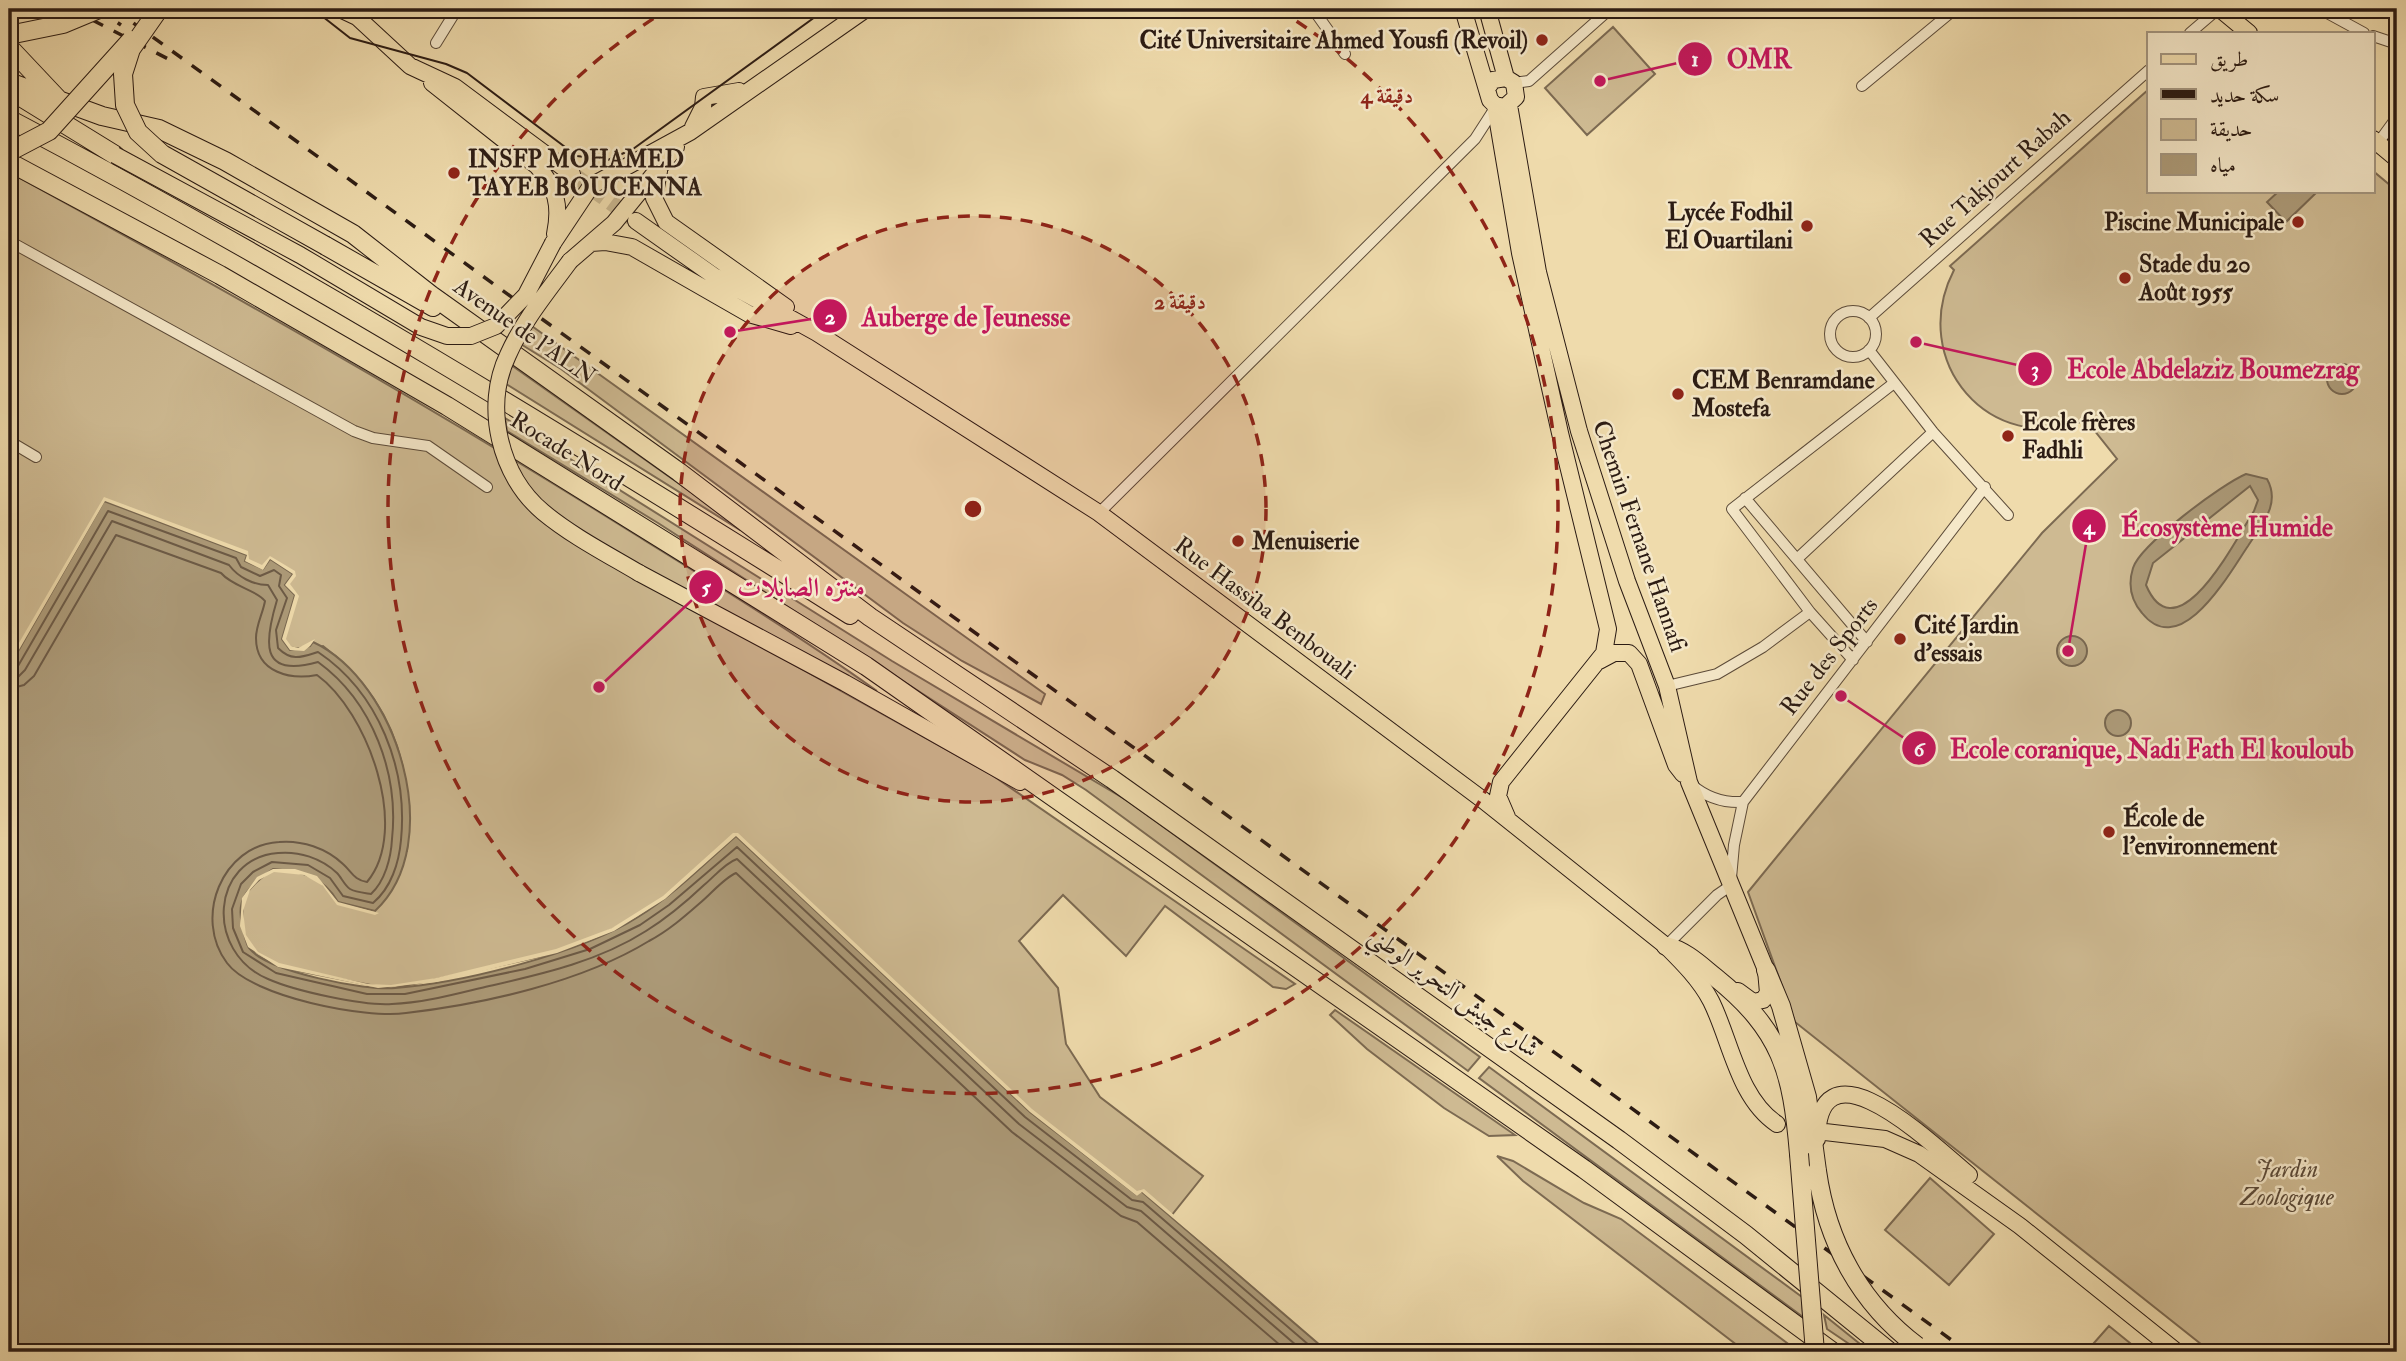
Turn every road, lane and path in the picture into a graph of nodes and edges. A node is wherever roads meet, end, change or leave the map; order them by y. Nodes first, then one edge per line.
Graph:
1 (99, 9) edge
2 (158, 9) edge
3 (340, 9) edge
4 (866, 9) edge
5 (1313, 9) edge
6 (1488, 9) edge
7 (1610, 9) edge
8 (1955, 9) edge
9 (2219, 9) edge
10 (2320, 9) edge
11 (1464, 10) edge
12 (452, 11) edge
13 (2191, 32) edge
14 (2248, 32) edge
15 (2362, 32) edge
16 (9, 35) edge
17 (2374, 36) edge
18 (436, 43) dead end
19 (2397, 44) edge
20 (9, 47) edge
21 (1345, 54) dead end
22 (410, 66) junction
23 (2147, 72) edge
24 (1510, 80) junction
25 (9, 82) edge
26 (1862, 86) dead end
27 (1488, 87) junction
28 (9, 90) edge
29 (9, 100) edge
30 (60, 101) junction
31 (1500, 106) junction
32 (2397, 117) edge
33 (9, 119) edge
34 (690, 132) junction
35 (2375, 141) edge
36 (9, 152) edge
37 (114, 155) junction
38 (2397, 159) edge
39 (9, 162) edge
40 (662, 162) junction
41 (572, 174) tunnel mouth
42 (636, 220) tunnel mouth
43 (9, 241) edge
44 (553, 243) junction
45 (591, 243) junction
46 (1869, 318) junction
47 (817, 333) junction
48 (498, 343) junction
49 (1869, 350) junction
50 (1894, 383) junction
51 (1933, 432) junction
52 (9, 441) edge
53 (37, 457) dead end
54 (487, 487) dead end
55 (1985, 487) junction
56 (1745, 498) junction
57 (1098, 513) junction
58 (2008, 515) dead end
59 (1797, 559) junction
60 (1810, 612) junction
61 (1867, 642) junction
62 (1853, 660) junction
63 (1597, 662) junction
64 (1667, 686) junction
65 (976, 688) junction
66 (1689, 782) junction
67 (1743, 802) junction
68 (1079, 815) junction
69 (1509, 821) junction
70 (1732, 882) junction
71 (1666, 946) junction
72 (1766, 970) junction
73 (1729, 989) junction
74 (1777, 1124) dead end
75 (1825, 1132) dead end
76 (1817, 1171) junction
77 (2020, 1226) junction
78 (1922, 1349) edge
79 (1815, 1352) edge
80 (1833, 1352) edge
81 (1890, 1352) edge
82 (2177, 1352) edge

1 - 16 highway, bridge
2 - 36 highway, bridge
2 - 48 highway, bridge
3 - 22 main road
4 - 34 main road
5 - 21 street
6 - 24 main road
7 - 24 street
8 - 26 street
9 - 13 street
9 - 14 main road
10 - 15 street
11 - 27 main road
12 - 18 street
17 - 19 street
20 - 30 highway
22 - 41 main road
22 - 44 main road
23 - 46 street, Rue Takjourt Rabah
24 - 27 main road
24 - 31 main road
25 - 30 highway, Avenue de l'ALN
27 - 31 main road
28 - 37 highway
29 - 37 main road
30 - 48 highway, Avenue de l'ALN
31 - 57 street
31 - 63 main road, Chemin Fernane Hannafi
31 - 64 main road, Chemin Fernane Hannafi
32 - 35 street
33 - 65 highway, Rocade Nord
34 - 40 main road
34 - 44 main road
35 - 38 main road
37 - 44 main road, bridge
39 - 68 highway, Rocade Nord
40 - 45 main road
40 - 47 main road
42 - 47 main road
43 - 54 street
45 - 47 main road
45 - 68 main road, bridge
46 - 49 street
46 - 49 street
47 - 57 main road, Rue Hassiba Benbouali
48 - 65 highway, Avenue de l'ALN
49 - 50 street
50 - 51 street
50 - 56 street
51 - 55 street
51 - 59 street
52 - 53 street
55 - 58 street
55 - 61 street, Rue des Sports
56 - 59 street
56 - 60 street
57 - 69 main road, Rue Hassiba Benbouali
59 - 61 street
60 - 62 street
60 - 64 street
61 - 62 street, Rue des Sports
62 - 67 street, Rue des Sports
63 - 66 main road
63 - 69 main road, Chemin Fernane Hannafi
64 - 66 main road, Chemin Fernane Hannafi
65 - 81 highway, شارع جيش التحرير الوطني
66 - 67 street
66 - 70 main road, Chemin Fernane Hannafi
67 - 70 street
68 - 80 highway
69 - 71 main road, Rue Hassiba Benbouali
70 - 71 street
70 - 72 main road, Chemin Fernane Hannafi
71 - 73 highway
71 - 74 main road, Rue Hassiba Benbouali
72 - 73 main road
72 - 76 highway
73 - 79 highway, bridge
75 - 77 main road
76 - 77 main road
76 - 78 highway, bridge
77 - 82 main road

